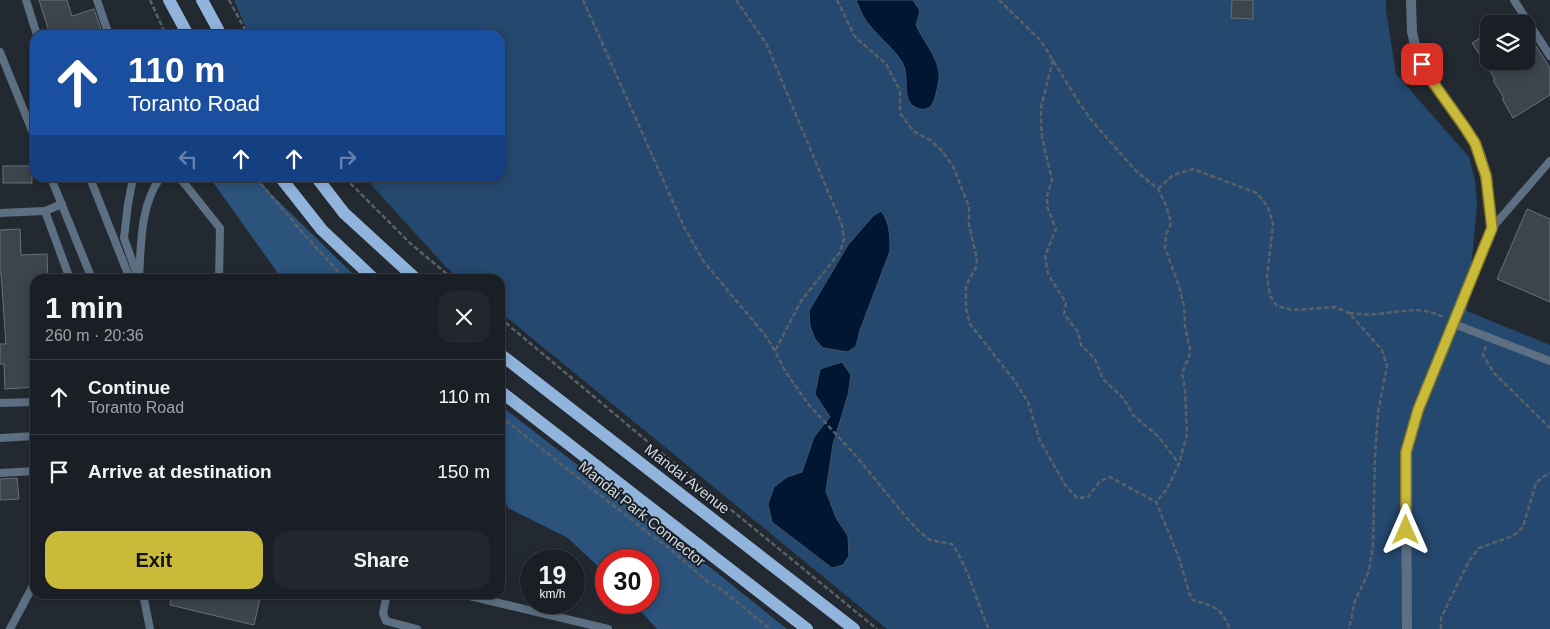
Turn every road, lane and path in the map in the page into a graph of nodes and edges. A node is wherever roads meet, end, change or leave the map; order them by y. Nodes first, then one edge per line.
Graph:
1 (26, 0) edge
2 (96, 0) edge
3 (150, 0) edge
4 (169, 0) edge
5 (202, 0) edge
6 (228, 0) edge
7 (583, 0) edge
8 (736, 0) edge
9 (837, 0) edge
10 (999, 0) edge
11 (1411, 0) edge
12 (1514, 0) edge
13 (35, 30) edge
14 (107, 30) edge
15 (164, 30) edge
16 (185, 30) edge
17 (218, 30) edge
18 (245, 30) edge
19 (0, 52) edge
20 (1550, 56) edge
21 (1053, 60) junction
22 (30, 126) edge
23 (1550, 161) edge
24 (53, 182) edge
25 (92, 182) edge
26 (132, 182) edge
27 (157, 182) edge
28 (183, 182) edge
29 (259, 182) edge
30 (284, 182) edge
31 (320, 182) edge
32 (349, 182) edge
33 (1158, 189) junction
34 (62, 204) junction
35 (45, 211) junction
36 (0, 213) edge
37 (1492, 228) junction
38 (68, 274) edge
39 (90, 274) edge
40 (128, 274) edge
41 (137, 274) edge
42 (139, 274) edge
43 (219, 274) edge
44 (340, 274) edge
45 (369, 274) edge
46 (411, 274) edge
47 (447, 274) edge
48 (1349, 314) junction
49 (505, 322) edge
50 (1454, 324) junction
51 (1489, 337) junction
52 (775, 351) junction
53 (505, 358) edge
54 (1550, 361) edge
55 (505, 395) edge
56 (30, 402) edge
57 (0, 403) edge
58 (505, 420) edge
59 (1550, 428) edge
60 (30, 436) edge
61 (0, 438) edge
62 (1179, 464) junction
63 (30, 471) edge
64 (0, 472) edge
65 (1550, 473) edge
66 (1156, 502) junction
67 (30, 591) edge
68 (144, 599) edge
69 (386, 599) edge
70 (481, 599) edge
71 (586, 626) edge
72 (10, 629) edge
73 (150, 629) edge
74 (416, 629) edge
75 (608, 629) edge
76 (770, 629) edge
77 (807, 629) edge
78 (854, 629) edge
79 (877, 629) edge
80 (989, 629) edge
81 (1230, 629) edge
82 (1349, 629) edge
83 (1407, 629) edge
84 (1441, 629) edge

1 - 13 lane
2 - 14 lane
3 - 15 path
4 - 16 main road
5 - 17 main road
6 - 18 path
7 - 52 path
8 - 52 path
9 - 66 path
10 - 21 path
11 - 37 street
12 - 20 lane
19 - 22 lane
21 - 33 path
21 - 62 path
23 - 37 lane
24 - 34 lane
25 - 40 lane
26 - 41 lane
27 - 42 lane
28 - 43 lane
29 - 44 path
30 - 45 main road
31 - 46 main road
32 - 47 path
33 - 48 path
33 - 62 path
34 - 35 lane
34 - 39 lane
35 - 36 lane
35 - 38 lane
37 - 50 street
48 - 50 path
48 - 82 path
49 - 79 path
50 - 51 lane
50 - 83 street
51 - 54 lane
51 - 59 path
52 - 80 path
53 - 78 main road, Mandai Avenue
55 - 77 main road
56 - 57 lane
58 - 76 path, Mandai Park Connector
60 - 61 lane
62 - 66 path
63 - 64 lane
65 - 84 path
66 - 81 path
67 - 72 lane
68 - 73 lane
69 - 74 lane
70 - 71 lane
71 - 75 lane

